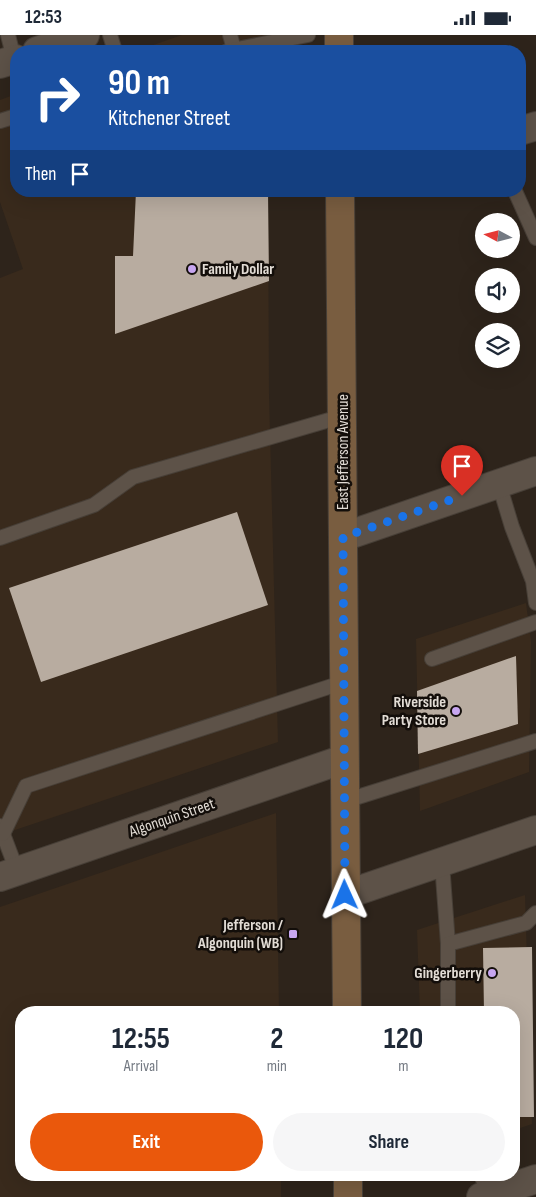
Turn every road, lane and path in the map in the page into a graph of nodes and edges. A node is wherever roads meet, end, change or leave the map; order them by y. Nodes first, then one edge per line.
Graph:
1 (85, 35) edge
2 (308, 35) edge
3 (48, 45) edge
4 (257, 45) edge
5 (341, 197) edge
6 (518, 197) edge
7 (536, 238) edge
8 (343, 416) junction
9 (536, 471) edge
10 (499, 484) junction
11 (343, 537) junction
12 (0, 538) edge
13 (536, 603) edge
14 (536, 621) edge
15 (432, 659) dead end
16 (344, 682) junction
17 (536, 741) edge
18 (344, 759) junction
19 (344, 801) junction
20 (2, 830) edge
21 (536, 830) edge
22 (442, 863) junction
23 (9, 874) edge
24 (345, 895) junction
25 (536, 913) edge
26 (448, 944) junction
27 (347, 1006) edge
28 (448, 1006) edge
29 (536, 1179) edge
30 (348, 1181) edge
31 (484, 1189) edge
32 (348, 1197) edge

1 - 3 street
2 - 4 lane
5 - 8 main road, East Jefferson Avenue
6 - 7 lane
8 - 11 main road, East Jefferson Avenue
8 - 12 lane
9 - 10 street
10 - 11 street
10 - 13 lane
11 - 16 main road, East Jefferson Avenue
14 - 15 lane
16 - 18 main road, East Jefferson Avenue
16 - 20 lane
17 - 19 lane
18 - 19 main road, East Jefferson Avenue
18 - 23 street, Algonquin Street
19 - 24 main road, East Jefferson Avenue
20 - 23 lane
21 - 22 street
22 - 24 street
22 - 26 lane
24 - 27 main road, East Jefferson Avenue
25 - 26 lane
26 - 28 lane
29 - 31 street
30 - 32 main road

